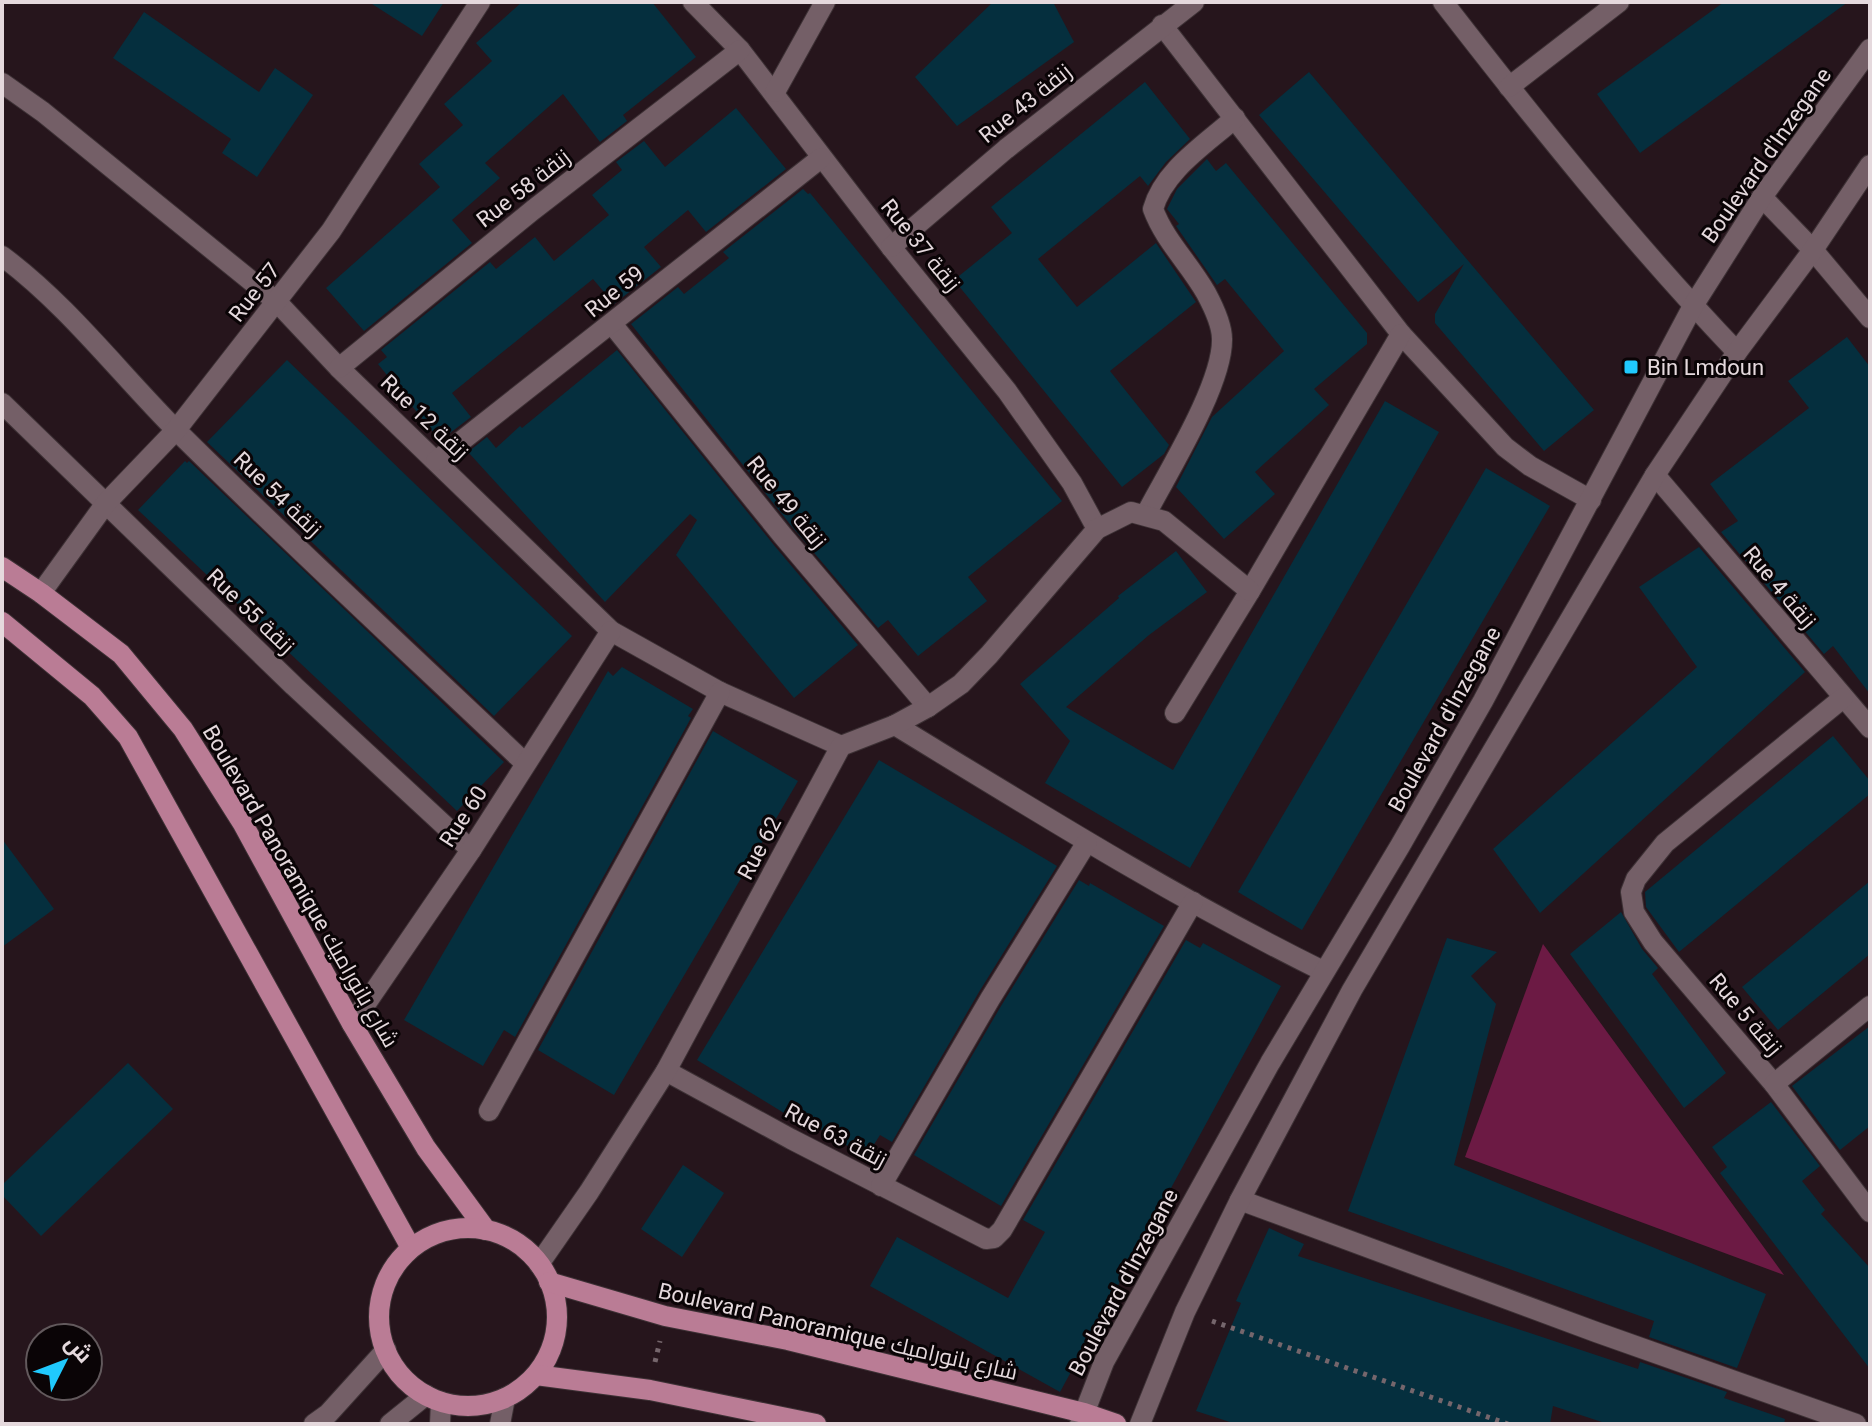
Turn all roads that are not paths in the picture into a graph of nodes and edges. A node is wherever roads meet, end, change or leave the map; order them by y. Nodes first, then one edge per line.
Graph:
1 (480, 2) edge
2 (693, 2) edge
3 (825, 2) edge
4 (1194, 2) edge
5 (1443, 2) edge
6 (1619, 2) edge
7 (1162, 25) junction
8 (1870, 49) edge
9 (740, 50) junction
10 (2, 83) edge
11 (1509, 87) junction
12 (775, 92) junction
13 (1235, 118) junction
14 (821, 158) junction
15 (1870, 165) edge
16 (1762, 197) junction
17 (891, 247) junction
18 (1813, 250) junction
19 (2, 256) edge
20 (277, 302) junction
21 (1693, 306) junction
22 (1870, 318) edge
23 (612, 324) junction
24 (1401, 334) junction
25 (1737, 352) junction
26 (339, 368) junction
27 (2, 403) edge
28 (176, 430) junction
29 (436, 461) junction
30 (1655, 475) junction
31 (1591, 500) junction
32 (106, 503) junction
33 (1146, 514) junction
34 (1097, 529) junction
35 (2, 567) edge
36 (1250, 591) junction
37 (41, 593) junction
38 (2, 622) edge
39 (611, 631) junction
40 (720, 692) junction
41 (1843, 698) junction
42 (928, 707) junction
43 (1175, 713) dead end
44 (895, 725) junction
45 (1870, 728) edge
46 (841, 746) junction
47 (525, 763) junction
48 (1087, 842) junction
49 (471, 850) junction
50 (1193, 902) junction
51 (1323, 971) junction
52 (1870, 1006) edge
53 (352, 1024) junction
54 (666, 1071) junction
55 (1774, 1084) junction
56 (489, 1111) dead end
57 (881, 1186) junction
58 (1240, 1200) junction
59 (1870, 1212) edge
60 (486, 1230) junction
61 (411, 1248) junction
62 (539, 1264) junction
63 (549, 1282) junction
64 (386, 1350) junction
65 (536, 1375) junction
66 (434, 1398) junction
67 (505, 1398) junction
68 (1082, 1419) edge
69 (314, 1424) edge
70 (390, 1424) edge
71 (440, 1424) edge
72 (500, 1424) edge
73 (816, 1424) edge
74 (1116, 1424) edge
75 (1140, 1424) edge
76 (1856, 1424) edge

1 - 20 street, Rue 57
2 - 9 street, Rue 37 زنقة
3 - 12 street
4 - 7 street, Rue 43 زنقة
5 - 11 street
6 - 11 street
7 - 13 street
7 - 17 street, Rue 43 زنقة
8 - 16 street, Boulevard d'Inzegane
9 - 12 street, Rue 37 زنقة
9 - 26 street, Rue 58 زنقة
10 - 20 street, Rue 12 زنقة
11 - 21 street
12 - 14 street, Rue 37 زنقة
13 - 24 street
13 - 33 street
14 - 17 street, Rue 37 زنقة
14 - 23 street, Rue 59
15 - 18 street
16 - 18 street
16 - 21 street, Boulevard d'Inzegane
17 - 34 street, Rue 37 زنقة
18 - 22 street
18 - 25 street
19 - 28 street, Rue 54 زنقة
20 - 26 street, Rue 12 زنقة
20 - 28 street, Rue 57
21 - 25 street
21 - 31 street, Boulevard d'Inzegane
23 - 29 street, Rue 59
23 - 42 street, Rue 49 زنقة
24 - 31 street
24 - 36 street
25 - 30 street
26 - 29 street, Rue 12 زنقة
27 - 32 street, Rue 55 زنقة
28 - 32 street, Rue 57
28 - 47 street, Rue 54 زنقة
29 - 39 street, Rue 12 زنقة
30 - 41 street, Rue 4 زنقة
30 - 58 street
31 - 51 street, Boulevard d'Inzegane
32 - 37 street, Rue 57
32 - 49 street, Rue 55 زنقة
33 - 34 street
33 - 36 street
34 - 42 street
35 - 37 main road, Boulevard Panoramique شارع بانوراميك
36 - 43 street
37 - 53 main road, Boulevard Panoramique شارع بانوراميك
38 - 61 main road
39 - 40 street, Rue 12 زنقة
39 - 47 street, Rue 60
40 - 46 street, Rue 12 زنقة
40 - 56 street
41 - 45 street, Rue 4 زنقة
41 - 55 street, Rue 5 زنقة
42 - 44 street
44 - 46 street
44 - 48 street
46 - 54 street, Rue 62
47 - 49 street, Rue 60
48 - 50 street
48 - 57 street
49 - 53 street, Rue 60
50 - 51 street
50 - 57 street, Rue 63 زنقة
51 - 68 street, Boulevard d'Inzegane
52 - 55 street
53 - 60 main road, Boulevard Panoramique شارع بانوراميك
54 - 57 street, Rue 63 زنقة
54 - 62 street, Rue 62
55 - 59 street, Rue 5 زنقة
58 - 75 street
58 - 76 street
60 - 61 main road
60 - 62 main road
61 - 64 main road
62 - 63 main road
63 - 65 main road
63 - 68 main road, Boulevard Panoramique شارع بانوراميك
64 - 66 main road
64 - 69 street
65 - 67 main road
65 - 73 main road
66 - 67 main road
66 - 70 street
66 - 71 street
67 - 72 street
68 - 74 main road, Boulevard Panoramique شارع بانوراميك

